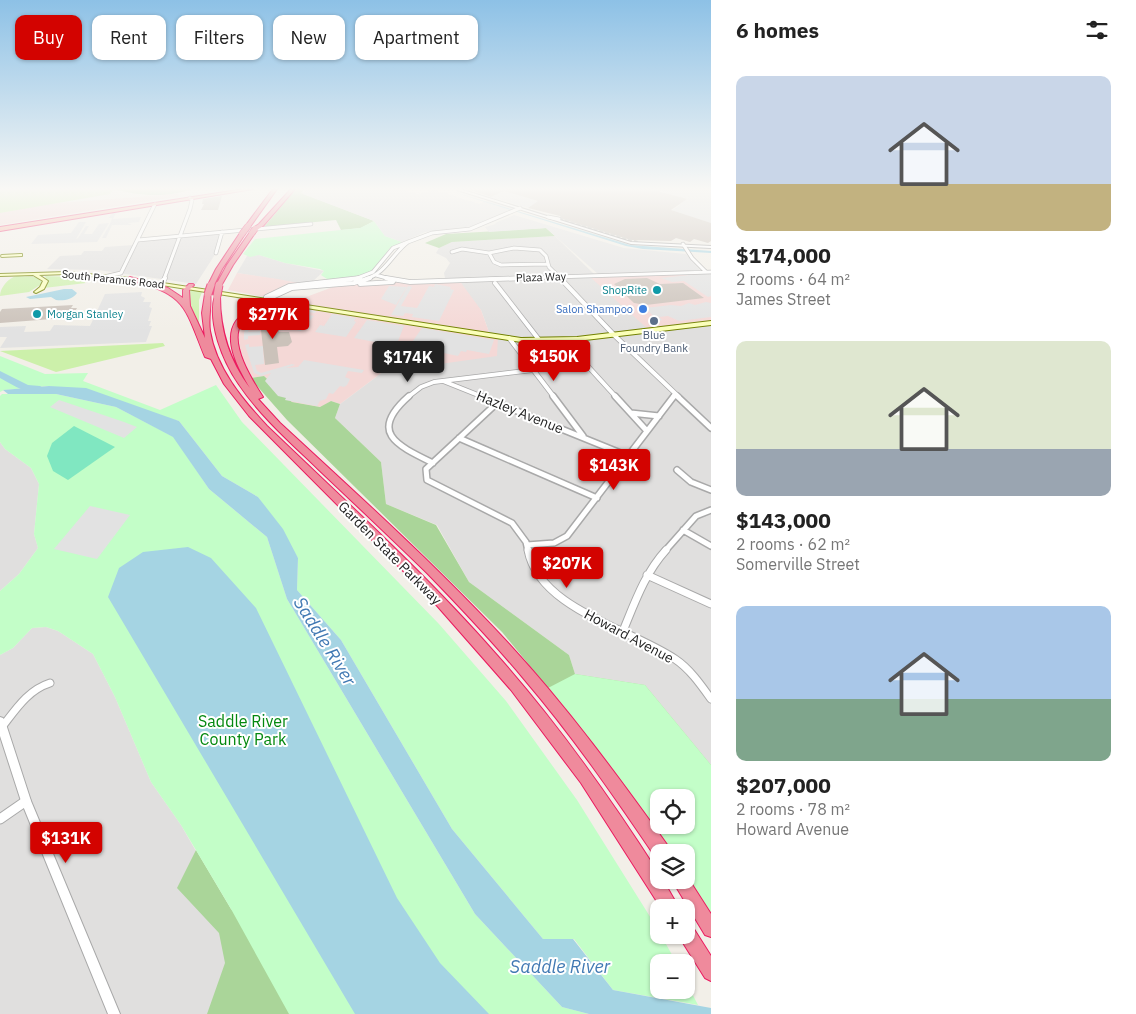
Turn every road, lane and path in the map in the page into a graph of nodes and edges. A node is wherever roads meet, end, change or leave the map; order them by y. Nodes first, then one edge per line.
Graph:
1 (140, 236) edge
2 (178, 236) edge
3 (181, 236) edge
4 (221, 236) edge
5 (240, 236) edge
6 (250, 236) edge
7 (423, 236) edge
8 (608, 236) edge
9 (138, 240) junction
10 (408, 242) junction
11 (638, 242) tunnel mouth
12 (650, 244) junction
13 (684, 246) junction
14 (711, 247) edge
15 (452, 252) dead end
16 (216, 253) dead end
17 (489, 253) junction
18 (20, 255) dead end
19 (1, 256) edge
20 (386, 257) junction
21 (392, 258) junction
22 (13, 261) dead end
23 (548, 264) junction
24 (0, 270) edge
25 (709, 272) edge
26 (121, 273) junction
27 (0, 274) edge
28 (28, 274) junction
29 (372, 274) junction
30 (377, 275) junction
31 (108, 276) junction
32 (559, 277) junction
33 (130, 279) junction
34 (164, 280) junction
35 (410, 282) junction
36 (494, 283) dead end
37 (340, 284) junction
38 (189, 286) junction
39 (36, 292) dead end
40 (270, 299) junction
41 (290, 303) junction
42 (188, 308) junction
43 (245, 317) junction
44 (711, 323) edge
45 (614, 335) junction
46 (509, 338) junction
47 (564, 340) junction
48 (540, 341) junction
49 (532, 370) junction
50 (470, 377) junction
51 (442, 380) junction
52 (468, 391) junction
53 (675, 394) junction
54 (238, 399) junction
55 (497, 403) junction
56 (630, 413) junction
57 (659, 416) junction
58 (711, 428) edge
59 (647, 431) junction
60 (460, 438) junction
61 (584, 438) junction
62 (628, 456) junction
63 (310, 457) junction
64 (433, 463) junction
65 (677, 470) dead end
66 (711, 490) edge
67 (597, 498) junction
68 (711, 510) edge
69 (683, 530) junction
70 (528, 545) junction
71 (711, 546) edge
72 (647, 575) junction
73 (711, 604) edge
74 (623, 631) junction
75 (50, 683) dead end
76 (711, 700) edge
77 (1, 724) edge
78 (26, 801) junction
79 (0, 819) edge
80 (656, 844) edge
81 (686, 889) edge
82 (665, 899) edge
83 (711, 929) edge
84 (693, 944) edge
85 (710, 971) edge
86 (114, 1014) edge

1 - 9 street
2 - 9 street
3 - 34 street
4 - 16 street
5 - 54 highway, Garden State Parkway, bridge
6 - 63 highway, Garden State Parkway, bridge
7 - 10 street
8 - 12 street
9 - 26 street
10 - 20 street
10 - 21 street
11 - 12 street
12 - 13 street
13 - 14 street
13 - 25 street
15 - 17 street
17 - 23 street
17 - 23 street
18 - 19 main road
19 - 22 main road
20 - 21 street
20 - 29 street
21 - 30 street
23 - 32 street
24 - 26 main road, South Paramus Road
25 - 32 street, Plaza Way
26 - 31 street
26 - 34 main road, South Paramus Road
27 - 28 main road, South Paramus Road
28 - 31 main road, South Paramus Road
28 - 39 main road
29 - 30 street, Plaza Way
29 - 40 street
30 - 35 street, Plaza Way
30 - 37 street
31 - 33 main road, South Paramus Road
32 - 35 street, Plaza Way
32 - 45 street
33 - 38 main road, South Paramus Road
33 - 42 highway
34 - 38 main road, South Paramus Road
35 - 37 street
36 - 48 street
37 - 40 street
38 - 40 main road
38 - 42 highway
40 - 41 main road
40 - 43 highway
41 - 43 highway
41 - 46 main road
42 - 54 highway
43 - 63 highway
44 - 45 main road
45 - 47 main road
45 - 53 street
46 - 48 main road
46 - 49 street
47 - 48 main road
47 - 56 street
49 - 50 street
49 - 61 street
50 - 51 street
50 - 52 street, Hazley Avenue
51 - 52 street, Hazley Avenue
51 - 64 street
52 - 55 street, Hazley Avenue
53 - 57 street
53 - 58 street
54 - 82 highway, Garden State Parkway
55 - 60 street
55 - 61 street, Hazley Avenue
56 - 57 street
56 - 59 street
57 - 59 street
59 - 62 street
60 - 64 street
60 - 67 street
61 - 62 street, Hazley Avenue
62 - 67 street
63 - 80 highway, Garden State Parkway
64 - 70 street, Howard Avenue
65 - 66 street
67 - 70 street
68 - 69 street
69 - 71 street
69 - 72 street
70 - 74 street, Howard Avenue
72 - 73 street
72 - 74 street
74 - 76 street, Howard Avenue
75 - 77 street
77 - 78 street
78 - 79 street
78 - 86 street
81 - 83 highway
84 - 85 highway

